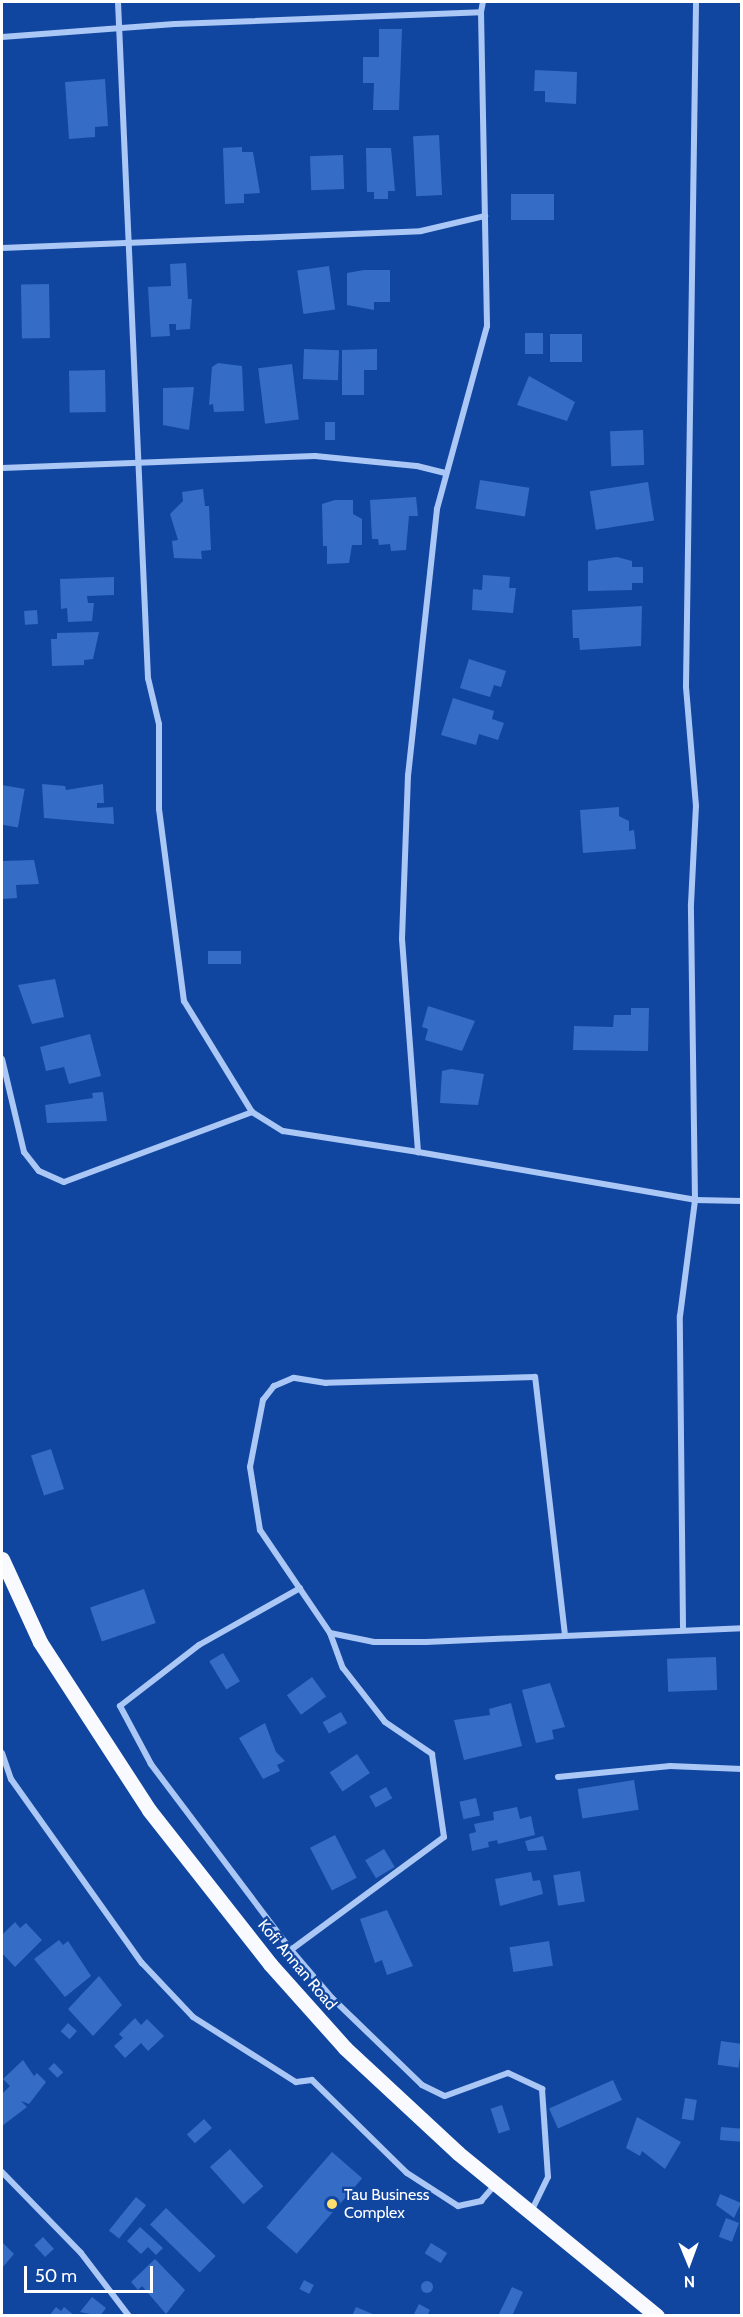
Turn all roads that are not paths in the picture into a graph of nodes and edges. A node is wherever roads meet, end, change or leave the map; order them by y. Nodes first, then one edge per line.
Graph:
1 (118, 2) edge
2 (483, 2) edge
3 (696, 2) edge
4 (481, 12) junction
5 (119, 28) junction
6 (2, 37) edge
7 (485, 216) junction
8 (130, 243) junction
9 (2, 248) edge
10 (141, 462) junction
11 (2, 468) edge
12 (445, 473) junction
13 (2, 1059) edge
14 (252, 1112) junction
15 (418, 1152) junction
16 (695, 1200) junction
17 (741, 1201) edge
18 (2, 1558) edge
19 (300, 1588) junction
20 (683, 1627) junction
21 (741, 1628) edge
22 (330, 1633) junction
23 (565, 1635) junction
24 (2, 1753) edge
25 (741, 1769) edge
26 (558, 1777) dead end
27 (291, 1950) junction
28 (2, 2172) edge
29 (496, 2184) junction
30 (531, 2212) junction
31 (129, 2316) edge
32 (657, 2316) edge

1 - 5 street
2 - 4 street
3 - 16 street
4 - 5 street
4 - 7 street
5 - 6 street
5 - 8 street
7 - 8 street
7 - 12 street
8 - 9 street
8 - 10 street
10 - 11 street
10 - 12 street
10 - 14 street
12 - 15 street
13 - 14 street
14 - 15 street
15 - 16 street
16 - 17 street
16 - 20 street
18 - 29 main road, Kofi Annan Road
19 - 22 street
19 - 23 street
19 - 27 street
20 - 21 street
20 - 23 street
22 - 23 street
22 - 27 street
24 - 29 street
25 - 26 street
27 - 30 street
28 - 31 street
29 - 30 main road, Kofi Annan Road
30 - 32 main road, Kofi Annan Road

